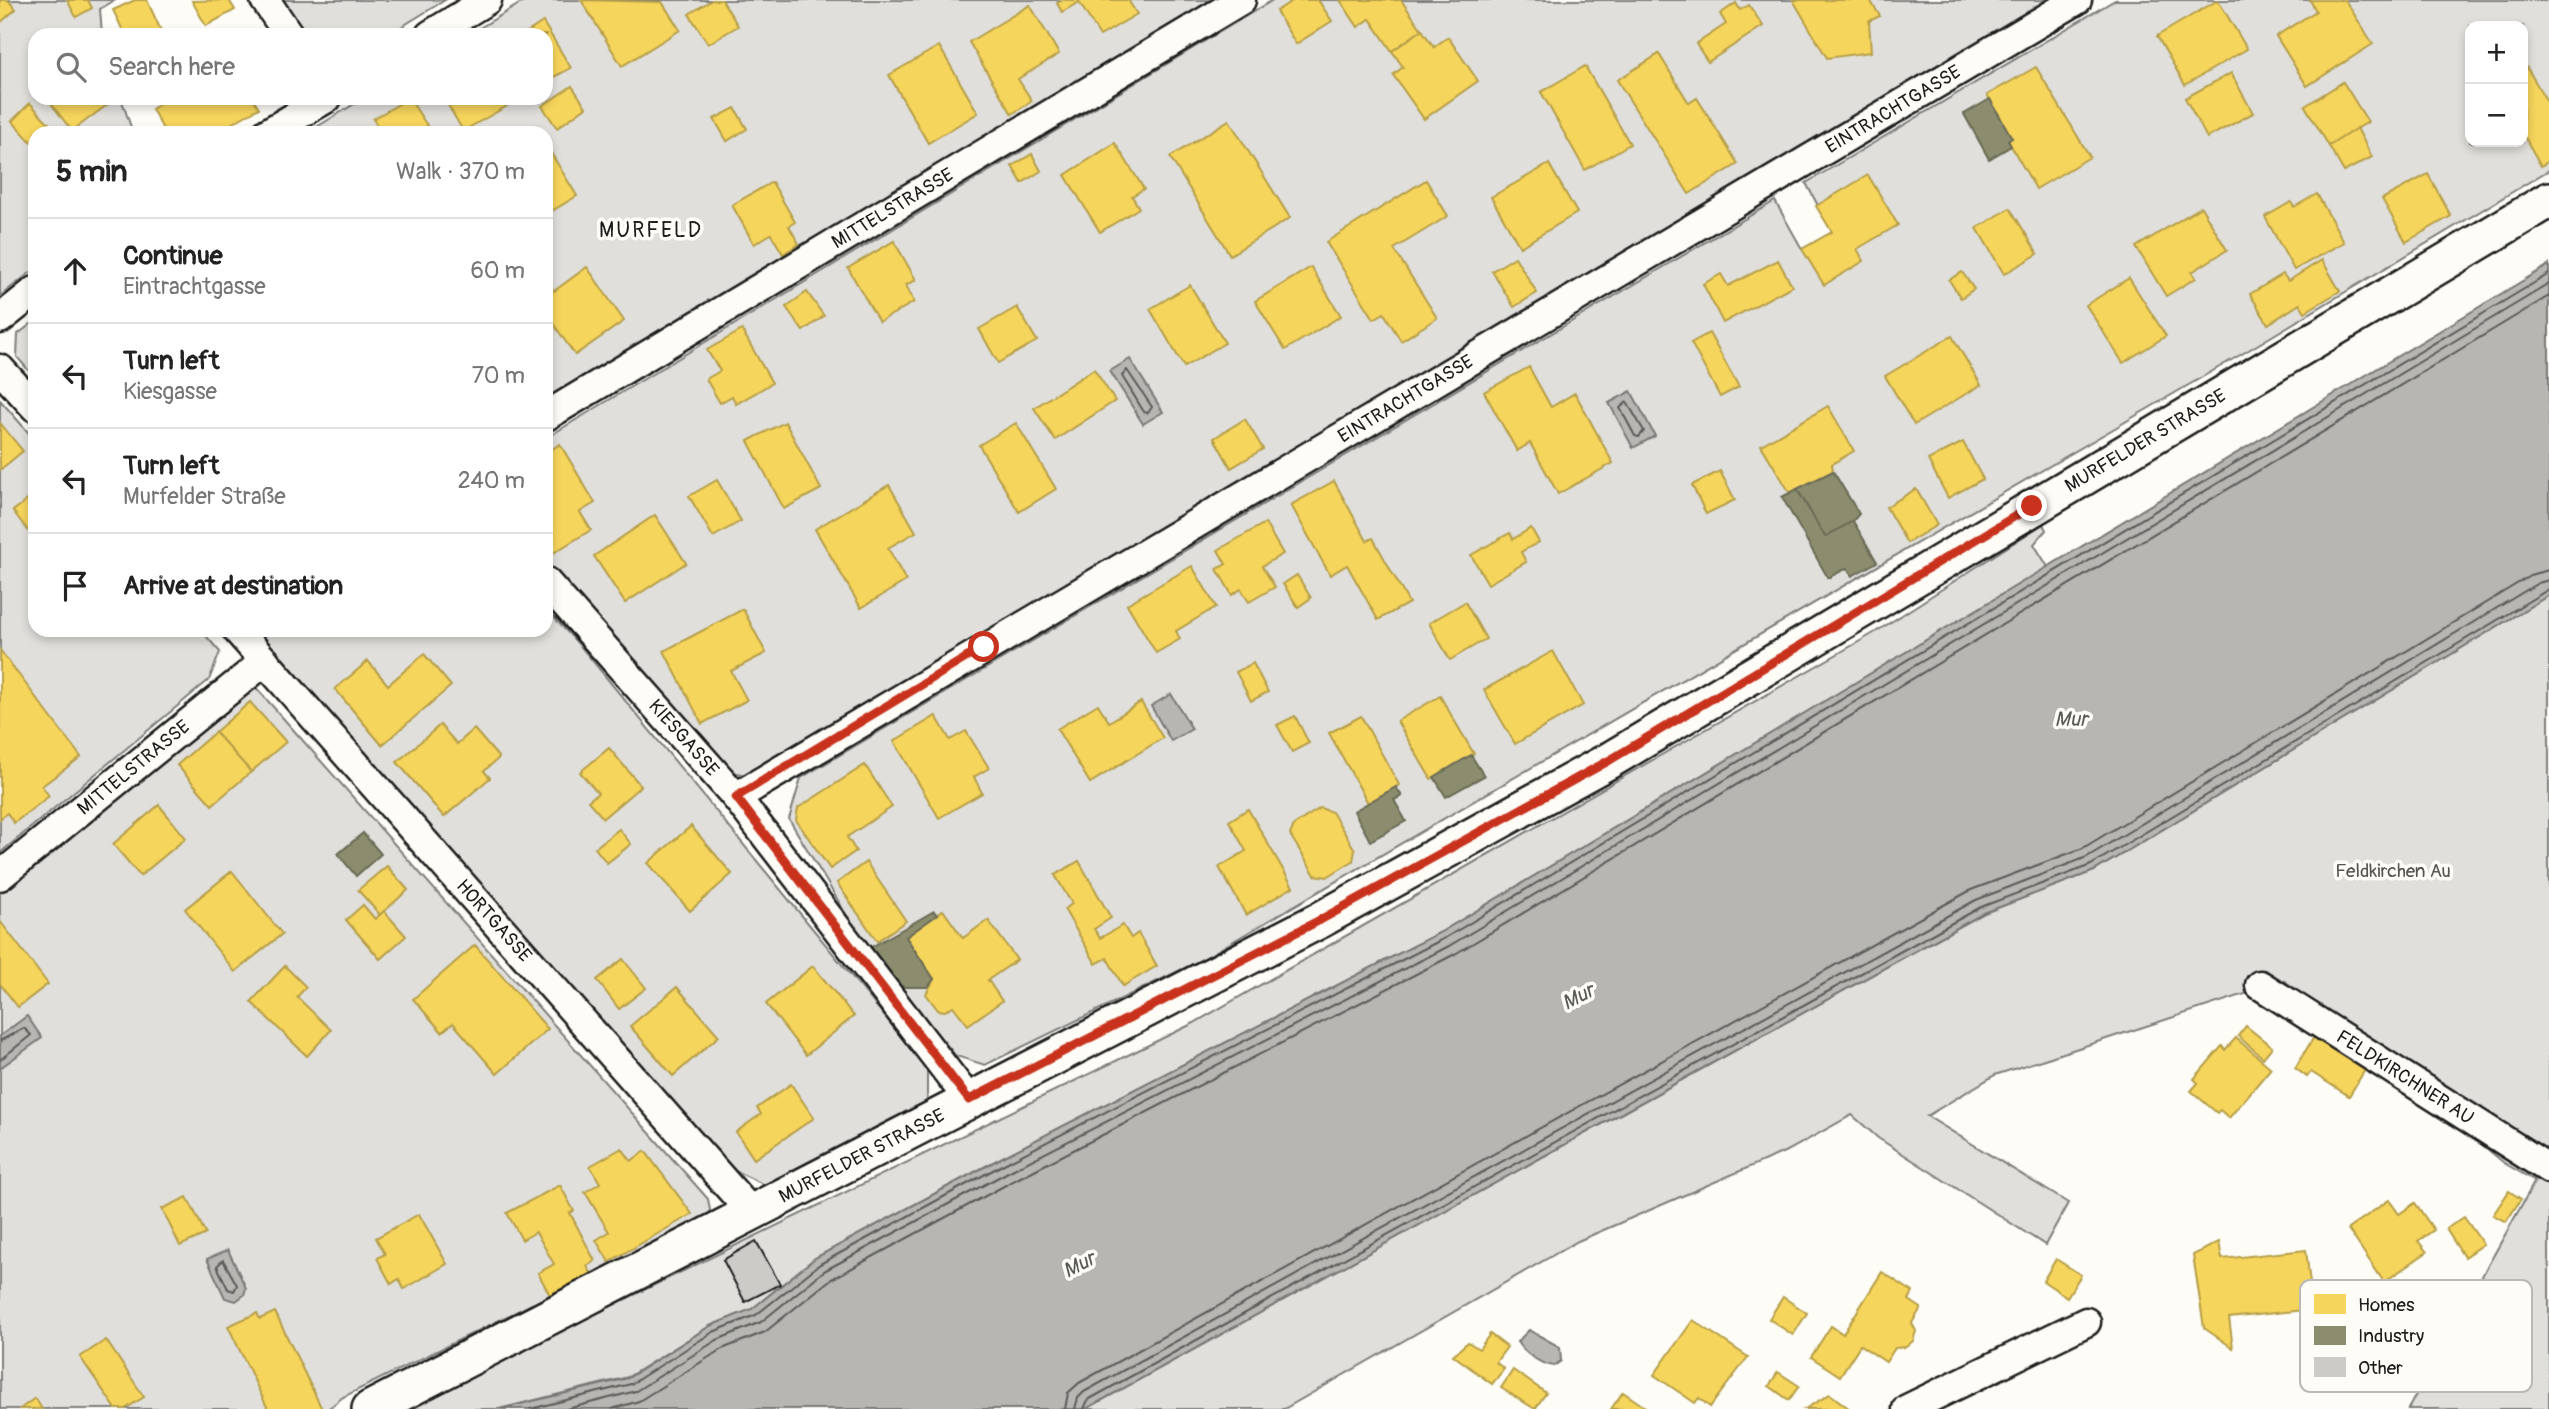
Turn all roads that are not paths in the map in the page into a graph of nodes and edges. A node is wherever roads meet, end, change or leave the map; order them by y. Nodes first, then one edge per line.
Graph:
1 (265, 0) edge
2 (487, 0) edge
3 (1241, 0) edge
4 (2077, 0) edge
5 (284, 28) edge
6 (441, 28) edge
7 (315, 105) edge
8 (279, 126) edge
9 (2549, 200) edge
10 (28, 297) edge
11 (0, 319) edge
12 (0, 369) edge
13 (28, 400) edge
14 (553, 412) edge
15 (553, 590) edge
16 (243, 637) edge
17 (265, 661) junction
18 (736, 797) junction
19 (0, 876) edge
20 (2260, 985) dead end
21 (969, 1100) junction
22 (2549, 1169) edge
23 (752, 1213) junction
24 (2086, 1322) dead end
25 (370, 1409) edge
26 (1907, 1409) edge

1 - 5 street
2 - 6 street
3 - 14 street, MITTELSTRASSE
4 - 18 street, EINTRACHTGASSE
7 - 8 street
9 - 21 street, MURFELDER STRASSE
10 - 11 street
12 - 13 street
15 - 18 street, KIESGASSE
16 - 17 street, HORTGASSE
17 - 19 street, MITTELSTRASSE
17 - 23 street, HORTGASSE
18 - 21 street, KIESGASSE
20 - 22 street, FELDKIRCHNER AU
21 - 23 street, MURFELDER STRASSE
23 - 25 street, MURFELDER STRASSE
24 - 26 street

